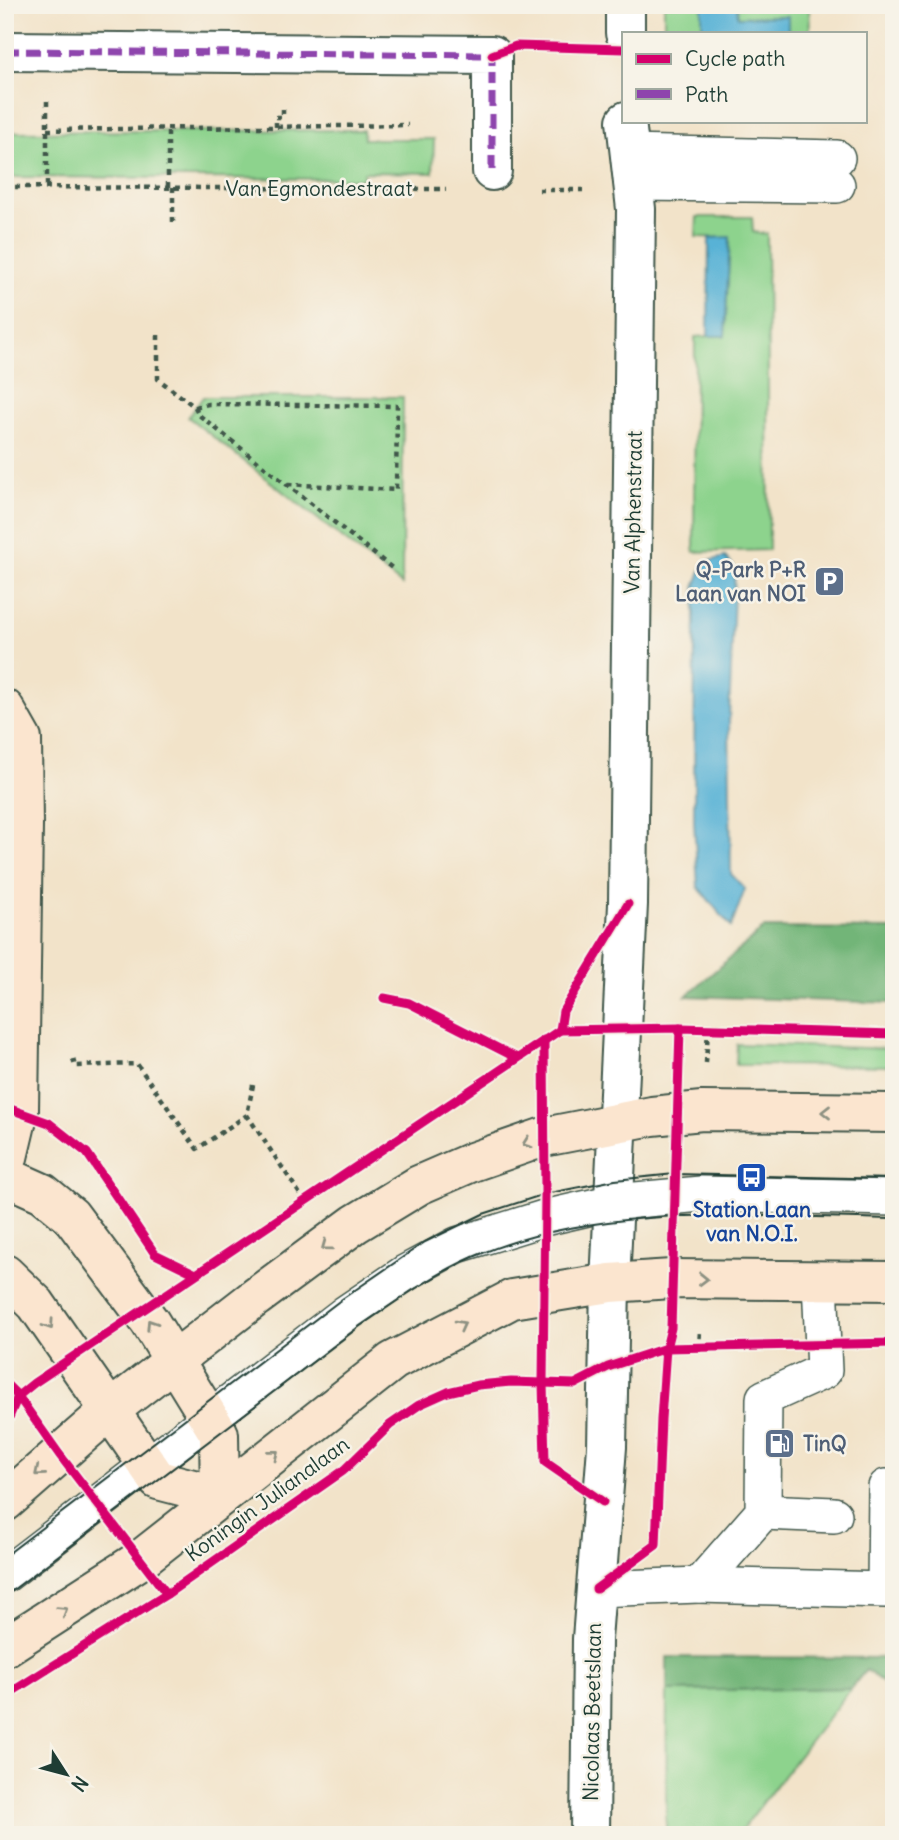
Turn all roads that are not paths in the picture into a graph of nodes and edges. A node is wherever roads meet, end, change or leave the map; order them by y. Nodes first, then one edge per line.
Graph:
1 (625, 5) edge
2 (625, 32) edge
3 (5, 51) edge
4 (629, 152) edge
5 (492, 171) dead end
6 (837, 172) dead end
7 (5, 709) edge
8 (894, 1113) edge
9 (617, 1121) junction
10 (5, 1170) edge
11 (5, 1176) edge
12 (894, 1198) edge
13 (614, 1202) junction
14 (5, 1274) edge
15 (894, 1281) edge
16 (820, 1282) junction
17 (610, 1283) junction
18 (174, 1361) junction
19 (109, 1412) junction
20 (210, 1419) junction
21 (149, 1467) junction
22 (886, 1487) dead end
23 (220, 1496) junction
24 (5, 1502) edge
25 (763, 1512) junction
26 (834, 1515) dead end
27 (5, 1575) edge
28 (699, 1585) junction
29 (596, 1589) junction
30 (5, 1647) edge
31 (590, 1835) edge

1 - 2 street
3 - 5 street
4 - 6 lane
4 - 9 street, Van Alphenstraat
7 - 10 main road
8 -> 9 main road
9 - 13 street, Van Alphenstraat
9 -> 18 main road
18 -> 11 main road
12 - 13 lane
13 - 17 street, Nicolaas Beetslaan
13 - 20 lane
14 -> 19 main road
15 - 16 main road, Koningin Julianalaan
17 -> 16 main road, Koningin Julianalaan
16 - 25 lane
23 -> 17 main road, Koningin Julianalaan
17 - 29 street, Nicolaas Beetslaan
18 - 19 main road
18 - 20 main road
19 - 21 main road
19 -> 24 main road
20 - 21 lane
20 - 23 main road
21 - 23 main road
21 - 27 lane
22 - 28 lane
30 -> 23 main road, Koningin Julianalaan
25 - 26 lane
25 - 28 lane
28 - 29 lane
29 - 31 street, Nicolaas Beetslaan

